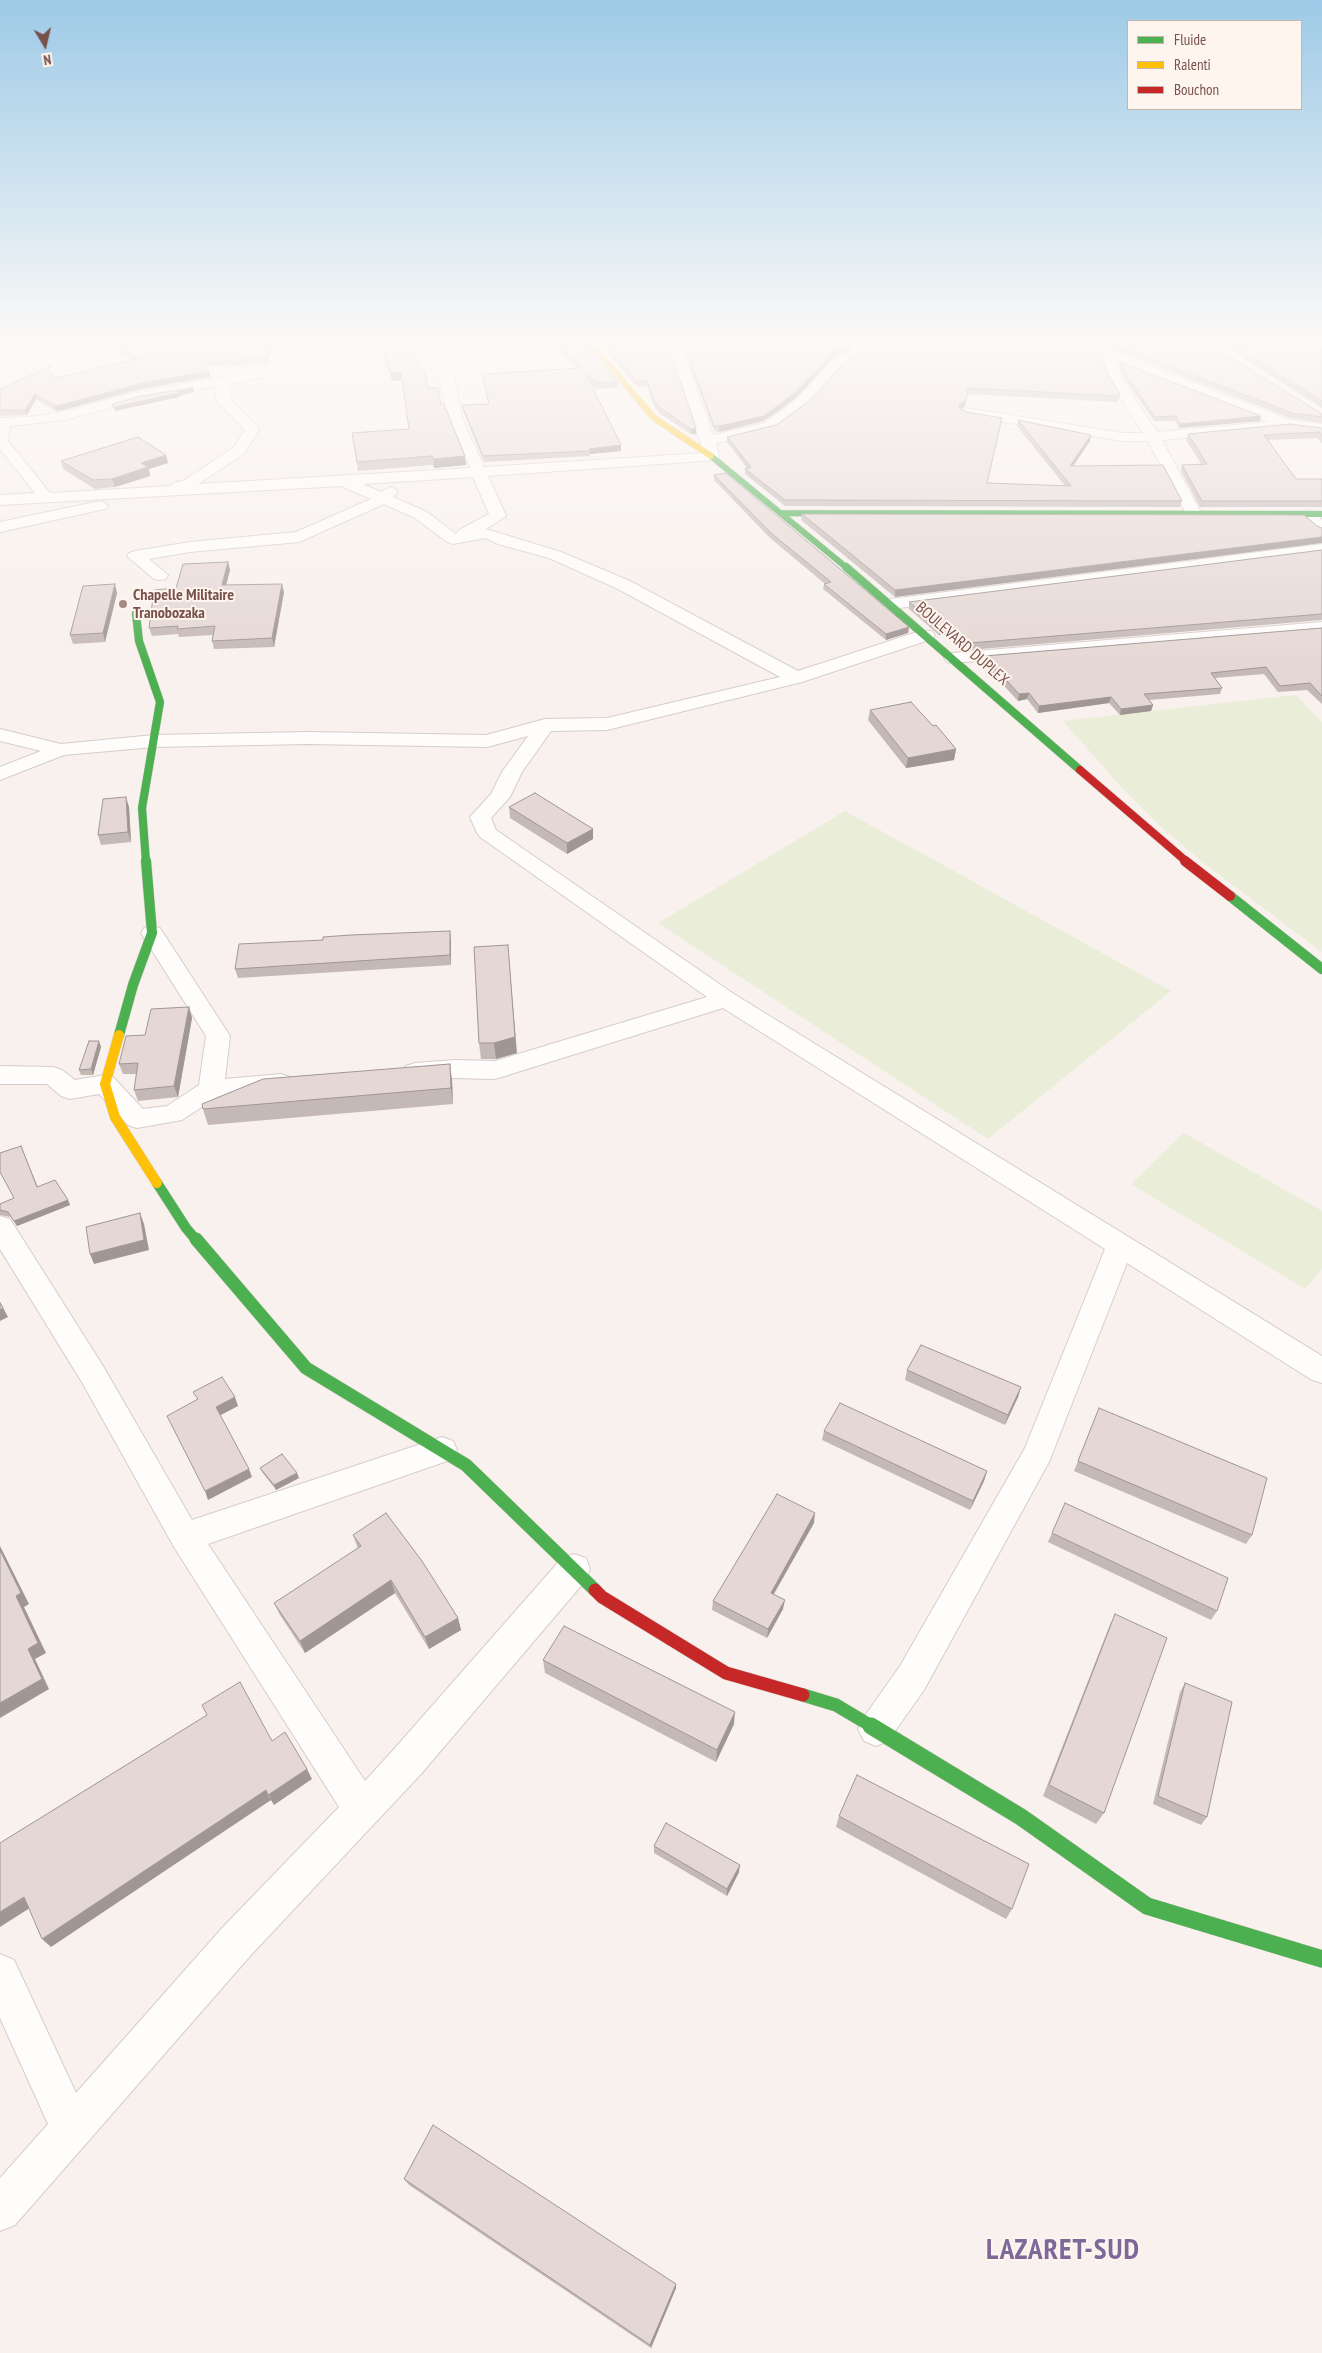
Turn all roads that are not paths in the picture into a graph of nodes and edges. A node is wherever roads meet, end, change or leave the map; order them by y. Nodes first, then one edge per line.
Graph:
1 (8, 449) edge
2 (241, 449) edge
3 (469, 449) edge
4 (700, 449) edge
5 (710, 449) edge
6 (1159, 449) edge
7 (712, 457) junction
8 (480, 472) junction
9 (342, 481) junction
10 (396, 486) dead end
11 (163, 491) junction
12 (46, 496) junction
13 (383, 499) junction
14 (0, 500) edge
15 (780, 513) junction
16 (1194, 514) junction
17 (1314, 515) edge
18 (0, 527) edge
19 (1322, 528) edge
20 (453, 539) junction
21 (1322, 549) edge
22 (160, 576) dead end
23 (891, 604) junction
24 (136, 614) dead end
25 (1318, 630) edge
26 (926, 635) junction
27 (953, 658) junction
28 (796, 678) junction
29 (545, 725) junction
30 (0, 735) edge
31 (154, 741) junction
32 (61, 750) junction
33 (0, 774) edge
34 (152, 933) junction
35 (1322, 969) edge
36 (726, 999) junction
37 (397, 1074) edge
38 (0, 1075) edge
39 (299, 1082) edge
40 (105, 1084) junction
41 (211, 1089) junction
42 (0, 1226) edge
43 (1120, 1246) junction
44 (1322, 1371) edge
45 (442, 1450) junction
46 (185, 1537) junction
47 (574, 1569) junction
48 (876, 1728) junction
49 (362, 1809) junction
50 (1322, 1959) edge
51 (0, 1974) edge
52 (71, 2128) junction
53 (0, 2210) edge

1 - 12 street
2 - 11 street
3 - 8 street
4 - 7 street, BOULEVARD DUPLEX
5 - 7 street
6 - 16 street
7 - 8 street
7 - 15 street, BOULEVARD DUPLEX
8 - 9 street
8 - 20 street
9 - 11 street
9 - 13 street
10 - 13 street
11 - 12 street
11 - 18 street
12 - 14 street
13 - 20 street
13 - 22 street
15 - 16 street
15 - 23 street, BOULEVARD DUPLEX
16 - 17 street
17 - 19 street
20 - 28 street
21 - 23 street
23 - 26 street, BOULEVARD DUPLEX
24 - 31 street
25 - 27 street
26 - 27 street, BOULEVARD DUPLEX
26 - 28 street
27 - 35 street, BOULEVARD DUPLEX
28 - 29 street
29 - 31 street
29 - 36 street
30 - 32 street
31 - 32 street
31 - 34 street
32 - 33 street
34 - 40 street
34 - 41 street
36 - 37 street
36 - 43 street
38 - 40 street
39 - 41 street
40 - 41 street
40 - 45 street
42 - 46 street
43 - 44 street
43 - 48 street
45 - 46 street
45 - 47 street
46 - 49 street
47 - 48 street
47 - 49 street
48 - 50 street
49 - 52 street
51 - 52 street
52 - 53 street

